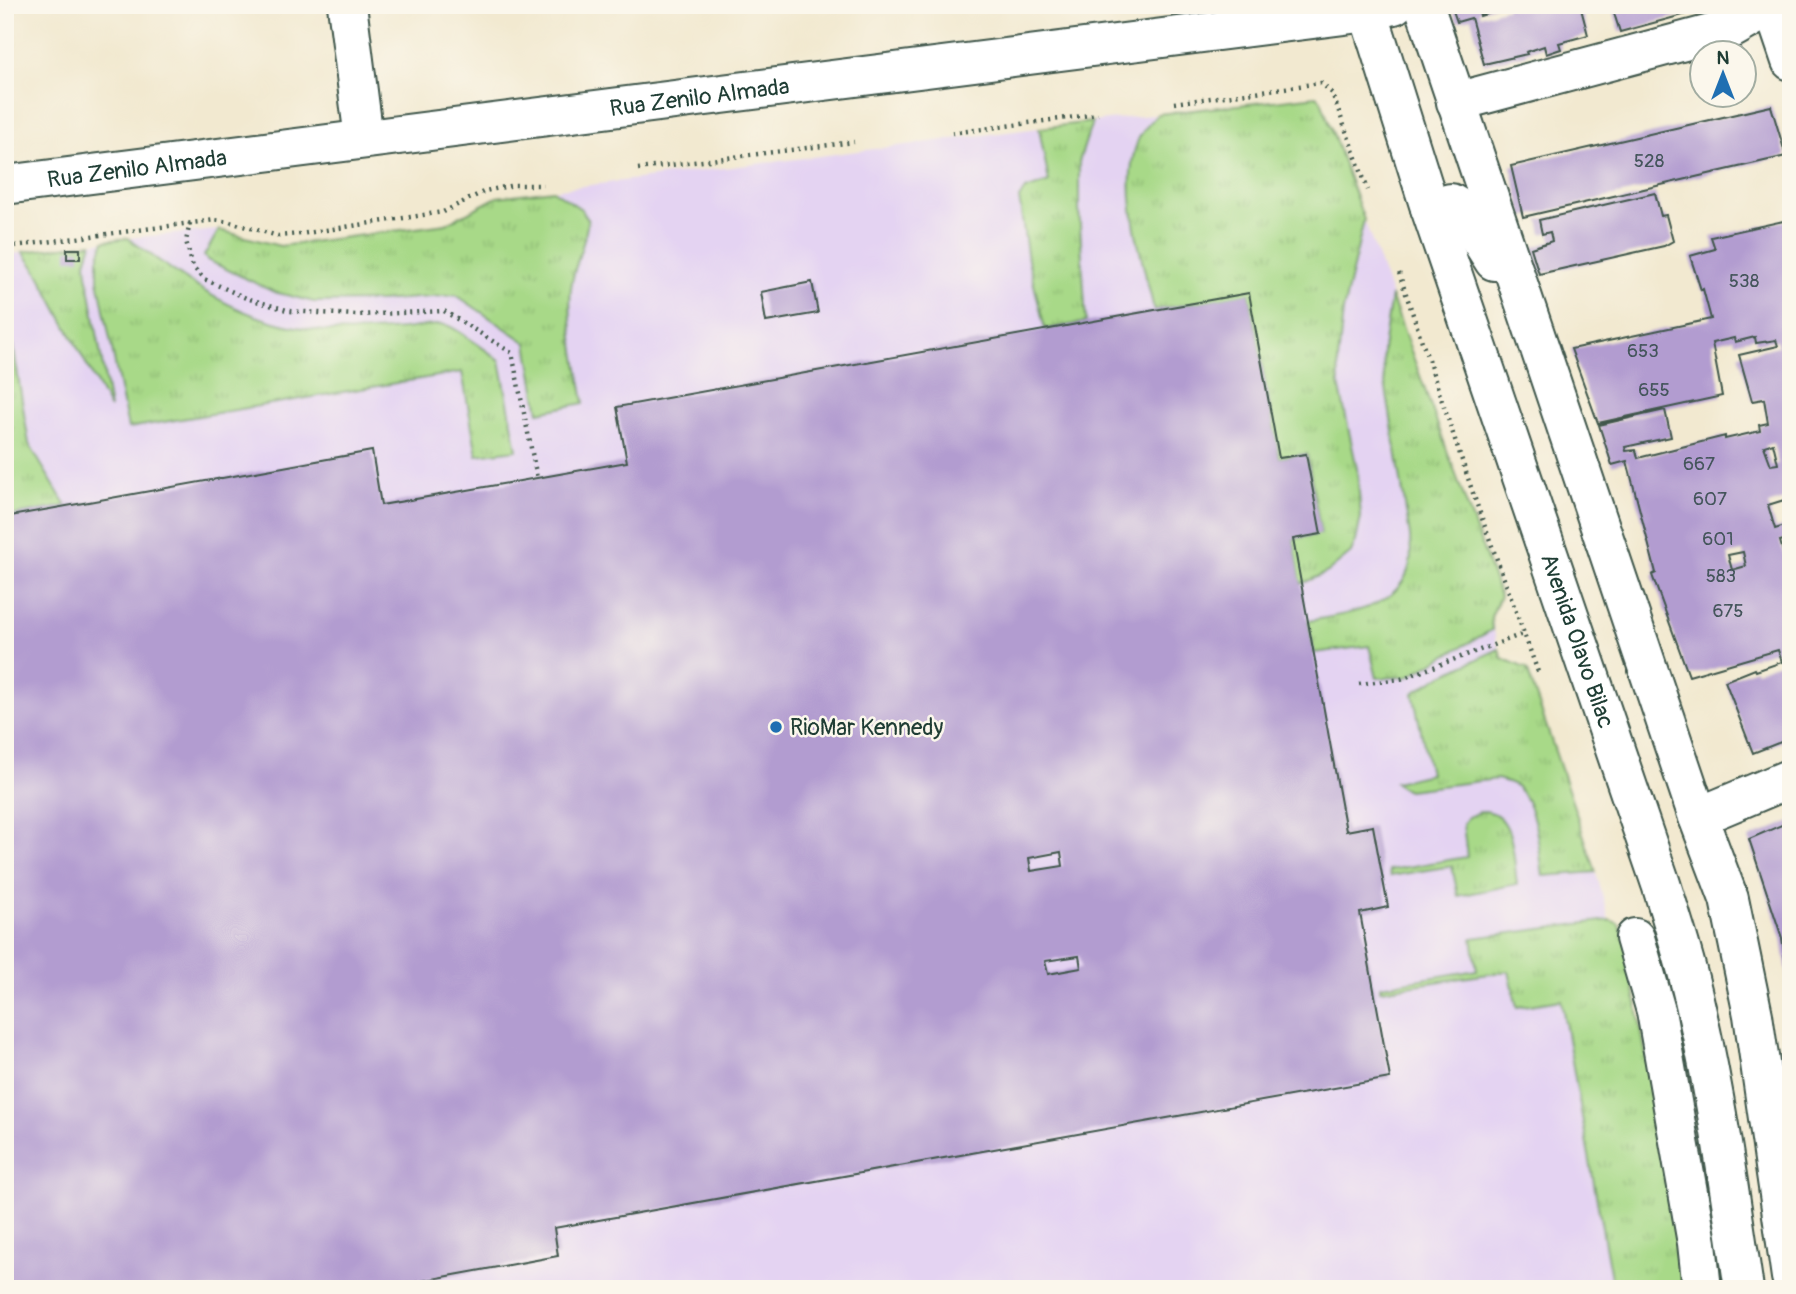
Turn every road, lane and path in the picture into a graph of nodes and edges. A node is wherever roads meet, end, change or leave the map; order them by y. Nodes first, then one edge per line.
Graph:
1 (347, 5) edge
2 (1424, 5) edge
3 (1772, 5) edge
4 (1376, 8) edge
5 (1791, 61) edge
6 (1456, 102) junction
7 (1174, 103) dead end
8 (1098, 114) dead end
9 (953, 133) dead end
10 (364, 139) junction
11 (854, 142) dead end
12 (638, 169) dead end
13 (543, 185) dead end
14 (5, 186) edge
15 (1368, 190) dead end
16 (1430, 208) junction
17 (190, 223) junction
18 (15, 246) dead end
19 (1399, 273) dead end
20 (1529, 320) junction
21 (537, 478) dead end
22 (1523, 634) junction
23 (1539, 672) dead end
24 (1359, 684) dead end
25 (1791, 778) edge
26 (1698, 817) junction
27 (1635, 938) dead end
28 (1791, 1277) edge
29 (1702, 1289) edge
30 (1744, 1289) edge

1 - 10 street
2 - 6 street
3 - 5 street
3 - 6 street
4 - 10 street, Rua Zenilo Almada
4 - 16 street, Avenida Olavo Bilac
6 - 20 street
7 - 15 path
8 - 9 path
10 - 14 street, Rua Zenilo Almada
11 - 12 path
13 - 17 path
16 - 20 street
16 - 30 street, Avenida Olavo Bilac
17 - 18 path
17 - 21 path
19 - 22 path
20 - 26 street
22 - 23 path
22 - 24 path
25 - 26 street
26 - 28 street
27 - 29 street

